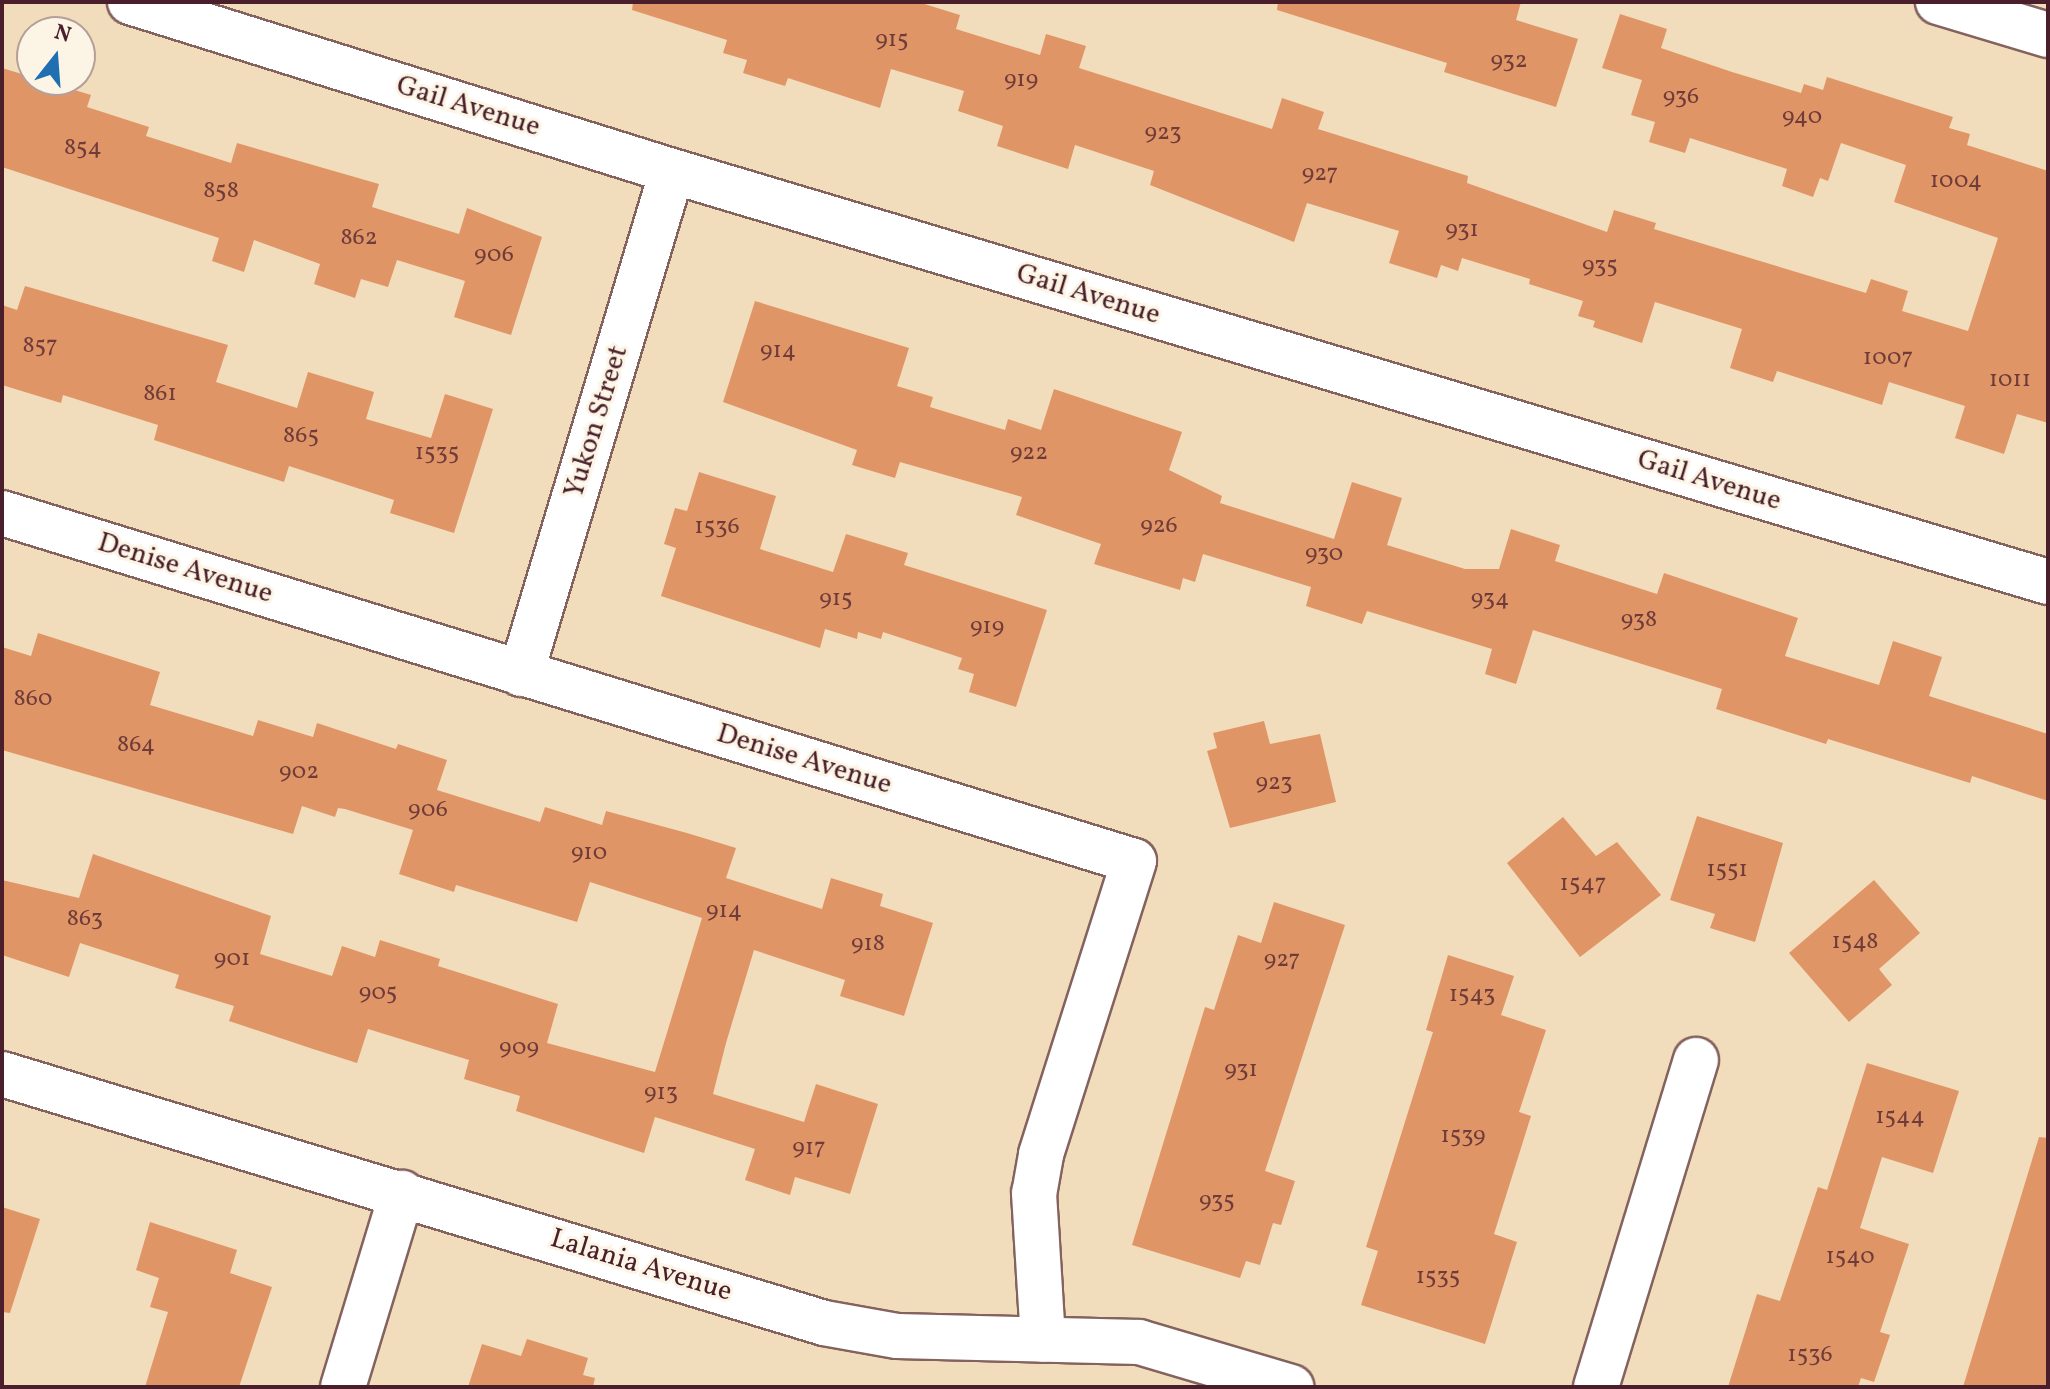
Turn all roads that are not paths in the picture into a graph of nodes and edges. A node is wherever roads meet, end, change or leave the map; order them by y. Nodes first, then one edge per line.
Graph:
1 (130, 2) edge
2 (1938, 2) edge
3 (2048, 35) edge
4 (672, 171) junction
5 (2, 513) edge
6 (2048, 582) edge
7 (521, 674) junction
8 (1696, 1060) dead end
9 (2, 1074) edge
10 (402, 1193) junction
11 (1043, 1340) junction
12 (343, 1387) edge
13 (1291, 1387) edge
14 (1596, 1387) edge

1 - 4 street, Gail Avenue
2 - 3 street
4 - 6 street, Gail Avenue
4 - 7 street, Yukon Street
5 - 7 street, Denise Avenue
7 - 11 street, Denise Avenue
8 - 14 street
9 - 10 street, Lalania Avenue
10 - 11 street, Lalania Avenue
10 - 12 street
11 - 13 street, Lalania Avenue

